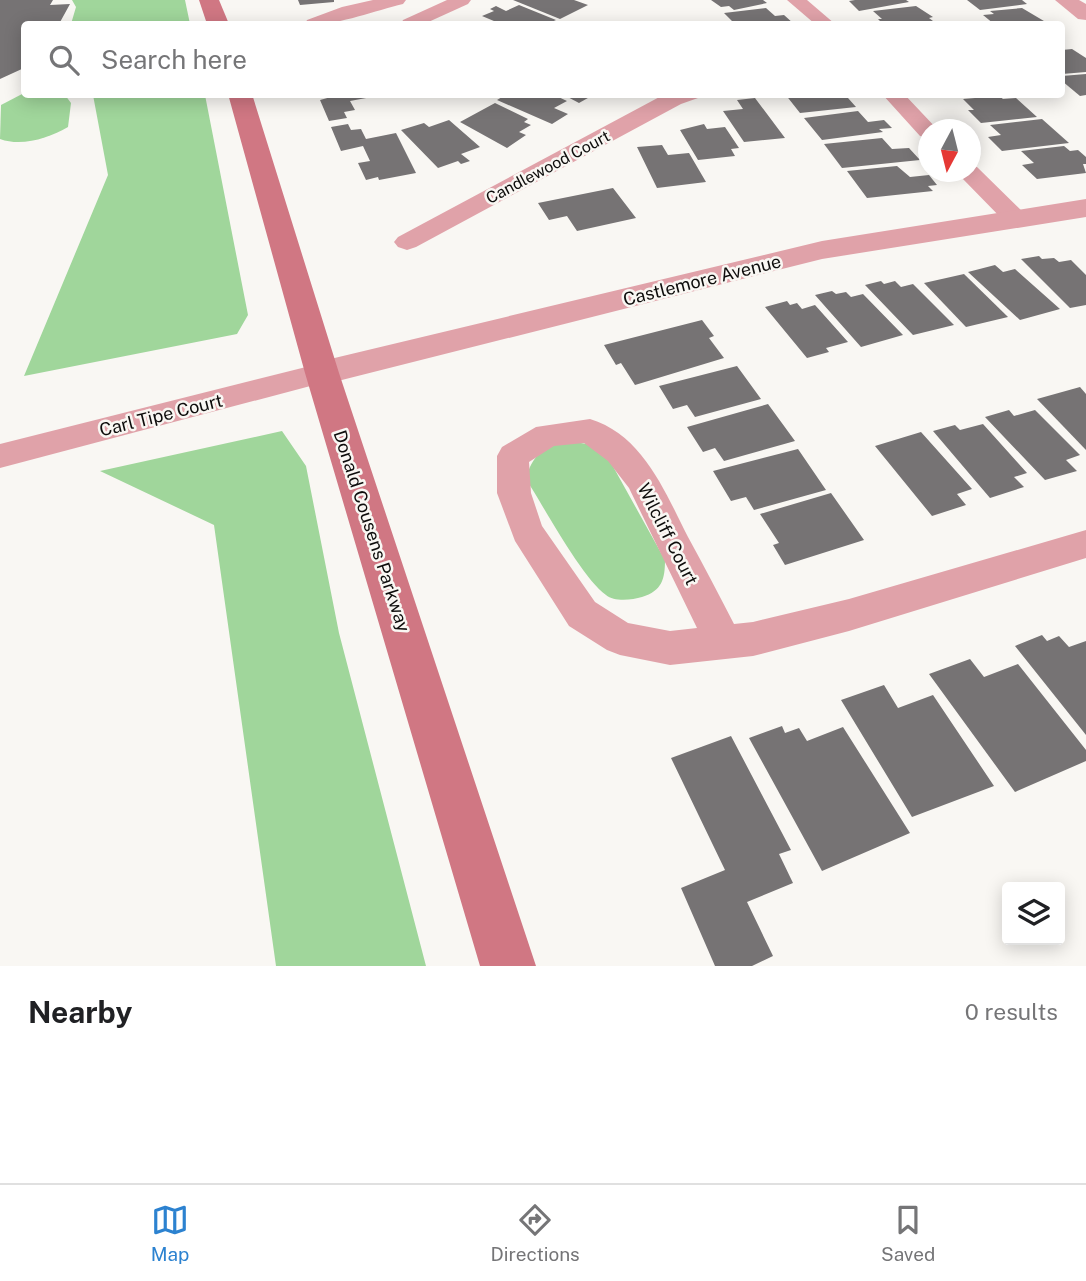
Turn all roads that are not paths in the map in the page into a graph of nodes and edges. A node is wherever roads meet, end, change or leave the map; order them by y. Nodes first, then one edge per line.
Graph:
1 (209, 0) edge
2 (397, 0) edge
3 (462, 0) edge
4 (796, 0) edge
5 (1065, 0) edge
6 (376, 5) junction
7 (1086, 14) edge
8 (217, 21) edge
9 (324, 21) edge
10 (408, 21) edge
11 (416, 21) edge
12 (822, 21) edge
13 (241, 98) edge
14 (677, 98) edge
15 (896, 98) edge
16 (918, 120) edge
17 (979, 182) edge
18 (1086, 208) edge
19 (1015, 218) junction
20 (407, 242) dead end
21 (322, 373) junction
22 (0, 456) edge
23 (1086, 544) edge
24 (724, 643) junction
25 (508, 966) edge

1 - 8 main road
2 - 6 street
3 - 11 street
4 - 12 street
5 - 7 street
6 - 9 street
6 - 10 street
13 - 21 main road, Donald Cousens Parkway
14 - 20 street, Candlewood Court
15 - 16 street
17 - 19 street
18 - 19 street, Castlemore Avenue
19 - 21 street, Castlemore Avenue
21 - 22 street, Carl Tipe Court
21 - 25 main road, Donald Cousens Parkway
23 - 24 street, Wilcliff Court
24 - 24 street, Wilcliff Court

